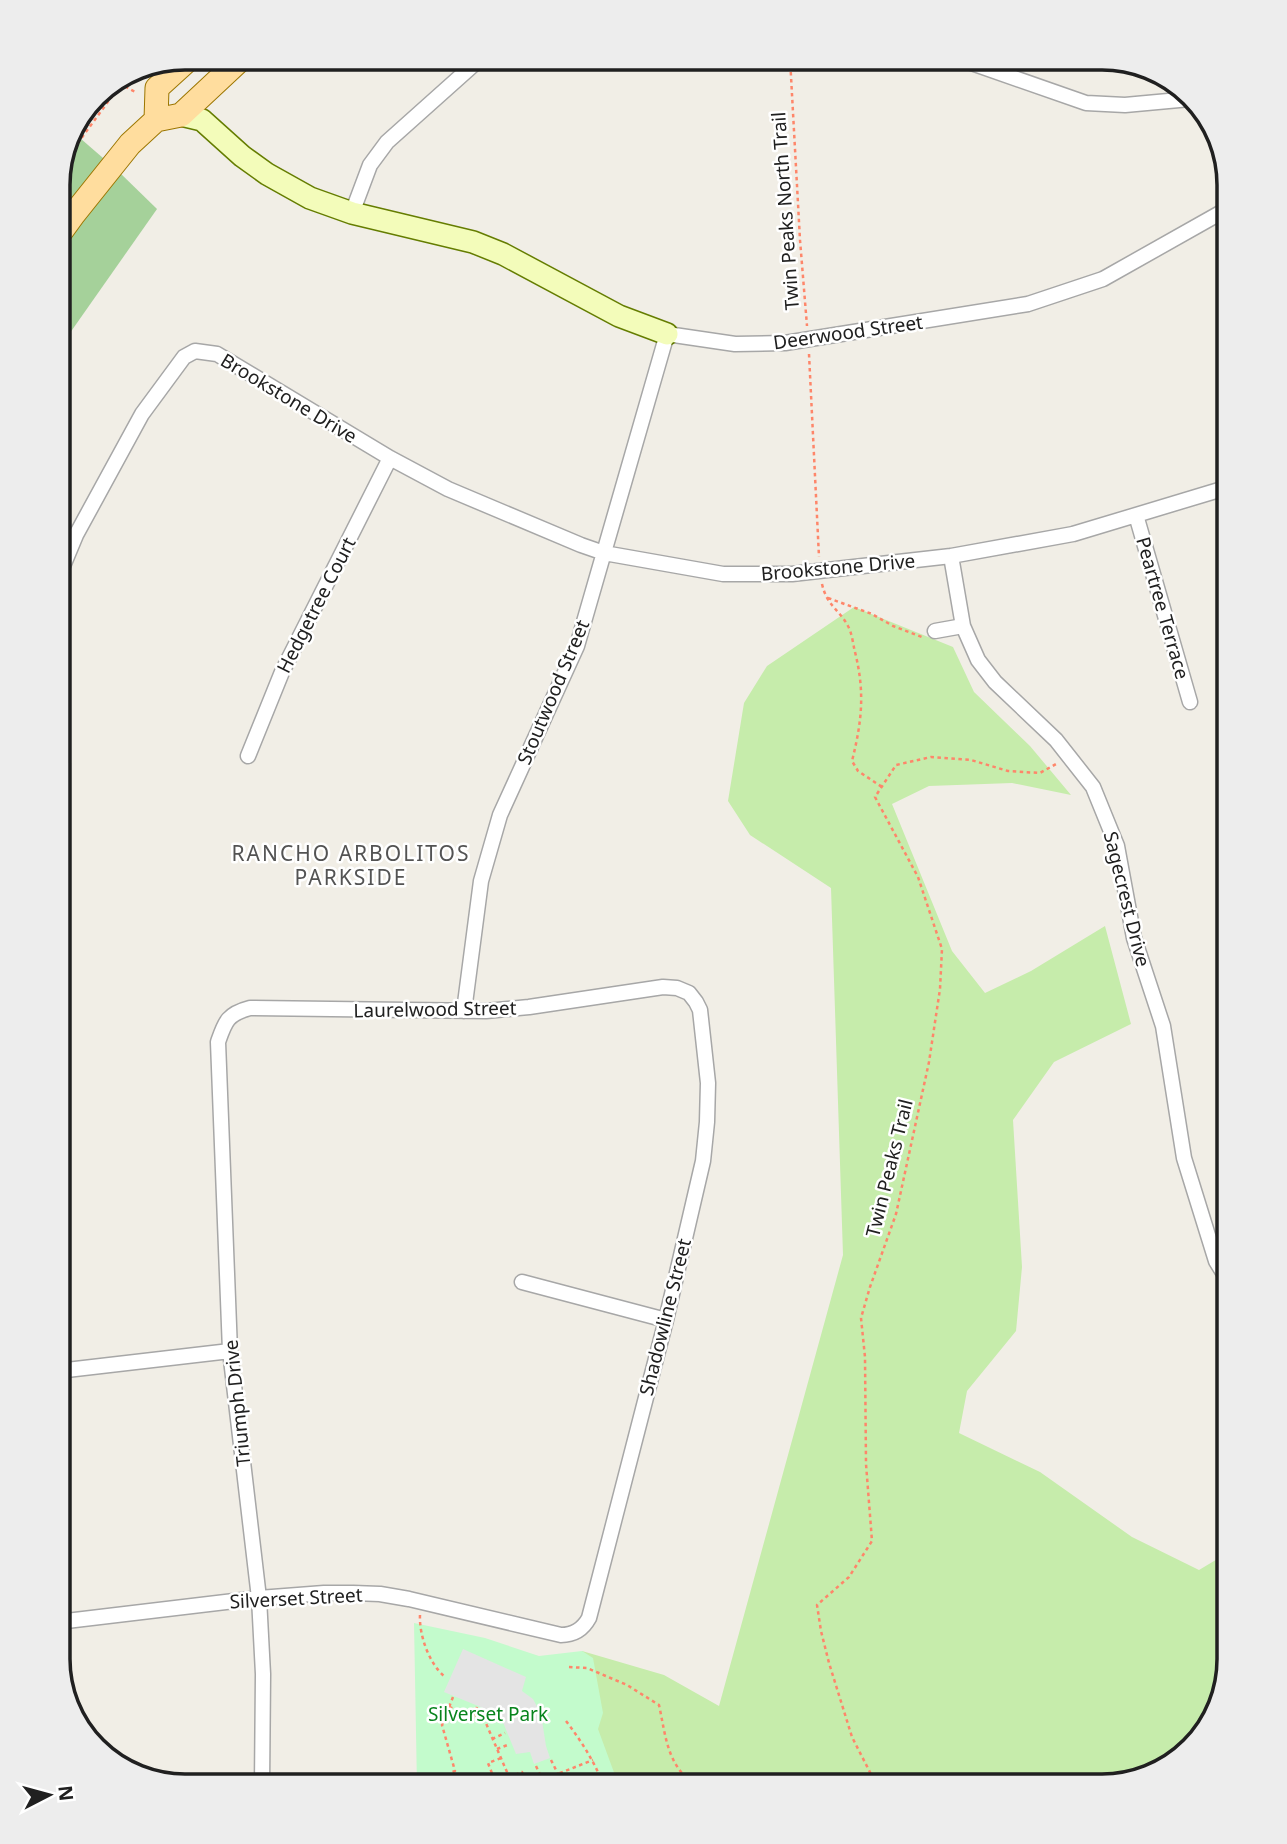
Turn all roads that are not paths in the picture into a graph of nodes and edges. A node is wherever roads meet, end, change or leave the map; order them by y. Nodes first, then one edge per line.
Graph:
1 (186, 70) edge
2 (229, 70) edge
3 (468, 70) edge
4 (991, 70) edge
5 (166, 72) edge
6 (150, 81) edge
7 (203, 94) junction
8 (1179, 100) edge
9 (192, 117) junction
10 (156, 120) junction
11 (352, 214) junction
12 (1217, 215) edge
13 (70, 220) edge
14 (667, 334) junction
15 (390, 458) junction
16 (1217, 490) edge
17 (1136, 515) junction
18 (70, 550) edge
19 (604, 553) junction
20 (951, 556) junction
21 (963, 626) junction
22 (934, 631) road end
23 (1190, 702) dead end
24 (248, 756) dead end
25 (689, 993) joint
26 (464, 1011) junction
27 (225, 1021) joint
28 (1217, 1263) edge
29 (522, 1282) dead end
30 (666, 1320) junction
31 (230, 1351) junction
32 (70, 1370) edge
33 (259, 1598) junction
34 (70, 1621) edge
35 (573, 1634) joint
36 (262, 1774) edge

1 - 7 main road
2 - 7 main road
3 - 11 street
4 - 8 street
5 - 6 main road
6 - 9 main road
6 - 10 main road
7 - 9 main road
9 - 10 main road
9 - 11 street, Deerwood Street
10 - 13 main road
11 - 14 street, Deerwood Street
12 - 14 street, Deerwood Street
14 - 19 street, Stoutwood Street
15 - 18 street, Brookstone Drive
15 - 19 street, Brookstone Drive
15 - 24 street, Hedgetree Court
16 - 17 street, Brookstone Drive
17 - 20 street, Brookstone Drive
17 - 23 street, Peartree Terrace
19 - 20 street, Brookstone Drive
19 - 26 street, Stoutwood Street
20 - 21 street, Sagecrest Drive
21 - 22 street
21 - 28 street, Sagecrest Drive
25 - 26 street, Laurelwood Street
25 - 30 street, Shadowline Street
26 - 27 street, Laurelwood Street
27 - 31 street, Triumph Drive
29 - 30 street
30 - 35 street, Shadowline Street
31 - 32 street
31 - 33 street, Triumph Drive
33 - 34 street, Silverset Street
33 - 35 street, Silverset Street
33 - 36 street, Triumph Drive

